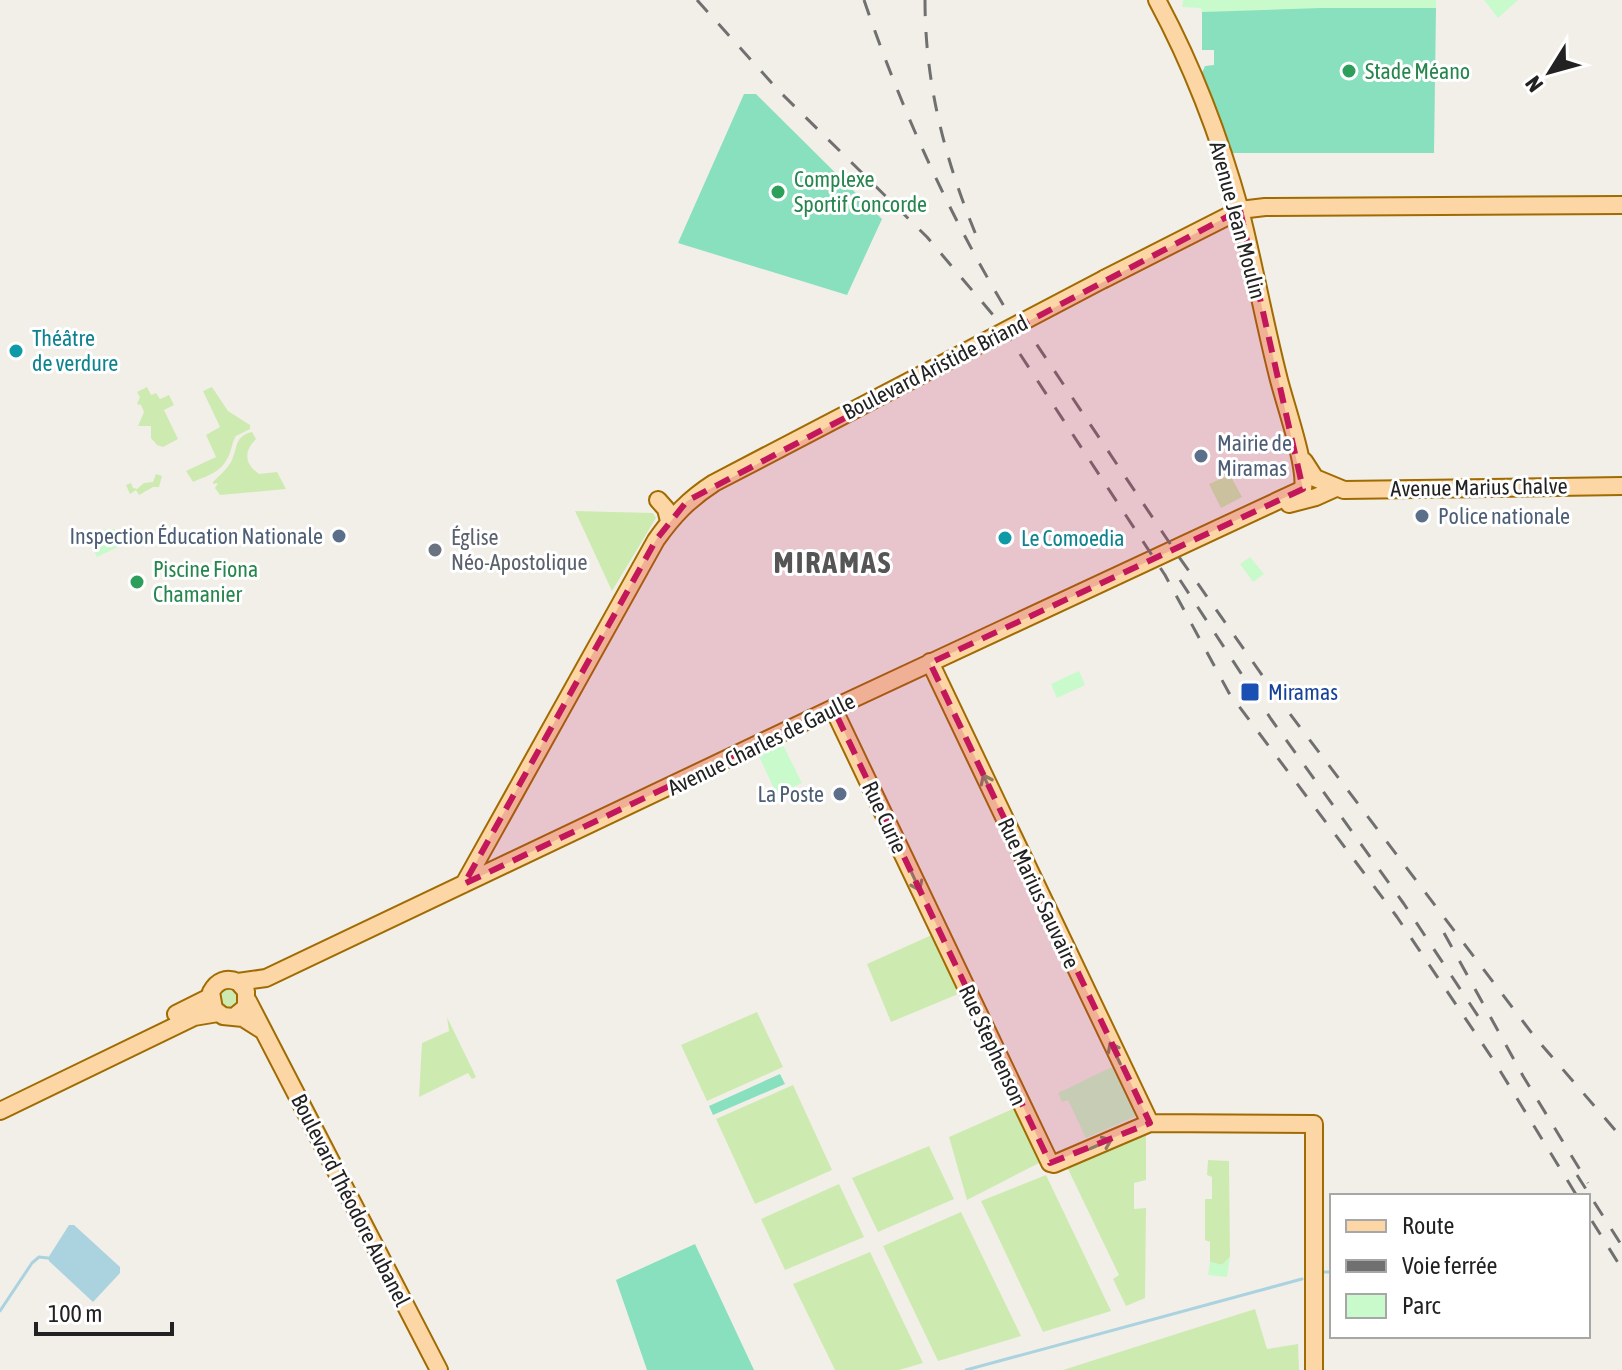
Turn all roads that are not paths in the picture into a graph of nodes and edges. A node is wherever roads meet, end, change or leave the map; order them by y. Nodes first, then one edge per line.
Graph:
1 (1157, 0) edge
2 (1622, 205) edge
3 (1240, 210) junction
4 (1622, 486) edge
5 (1316, 487) junction
6 (658, 500) dead end
7 (669, 521) junction
8 (930, 662) junction
9 (833, 708) junction
10 (464, 884) junction
11 (936, 925) joint
12 (266, 978) junction
13 (238, 982) junction
14 (210, 997) junction
15 (248, 999) junction
16 (226, 1015) junction
17 (263, 1031) junction
18 (0, 1099) edge
19 (0, 1111) edge
20 (1150, 1123) junction
21 (439, 1370) edge
22 (1314, 1370) edge

1 - 3 main road, Avenue Jean Moulin
2 - 3 main road, Boulevard Aristide Briand
3 - 5 main road, Avenue Jean Moulin
3 - 7 main road, Boulevard Aristide Briand, bridge
4 - 5 main road, Avenue Marius Chalve
5 - 8 main road, Avenue Charles de Gaulle
6 - 7 main road
7 - 10 main road, Boulevard Aristide Briand
8 - 9 main road, Avenue Charles de Gaulle
20 -> 8 main road, Rue Marius Sauvaire
9 - 10 main road, Avenue Charles de Gaulle
9 -> 11 main road, Rue Curie
10 - 12 main road, Avenue Charles de Gaulle
11 -> 20 main road, Rue Stephenson
12 - 13 main road, Avenue Charles de Gaulle
12 - 15 main road, Avenue Charles de Gaulle
13 - 14 main road
13 - 15 main road
14 - 16 main road
14 - 18 main road
15 - 16 main road
15 - 17 main road, Boulevard Théodore Aubanel
16 - 17 main road
16 - 19 main road
17 - 21 main road, Boulevard Théodore Aubanel
20 - 22 main road

